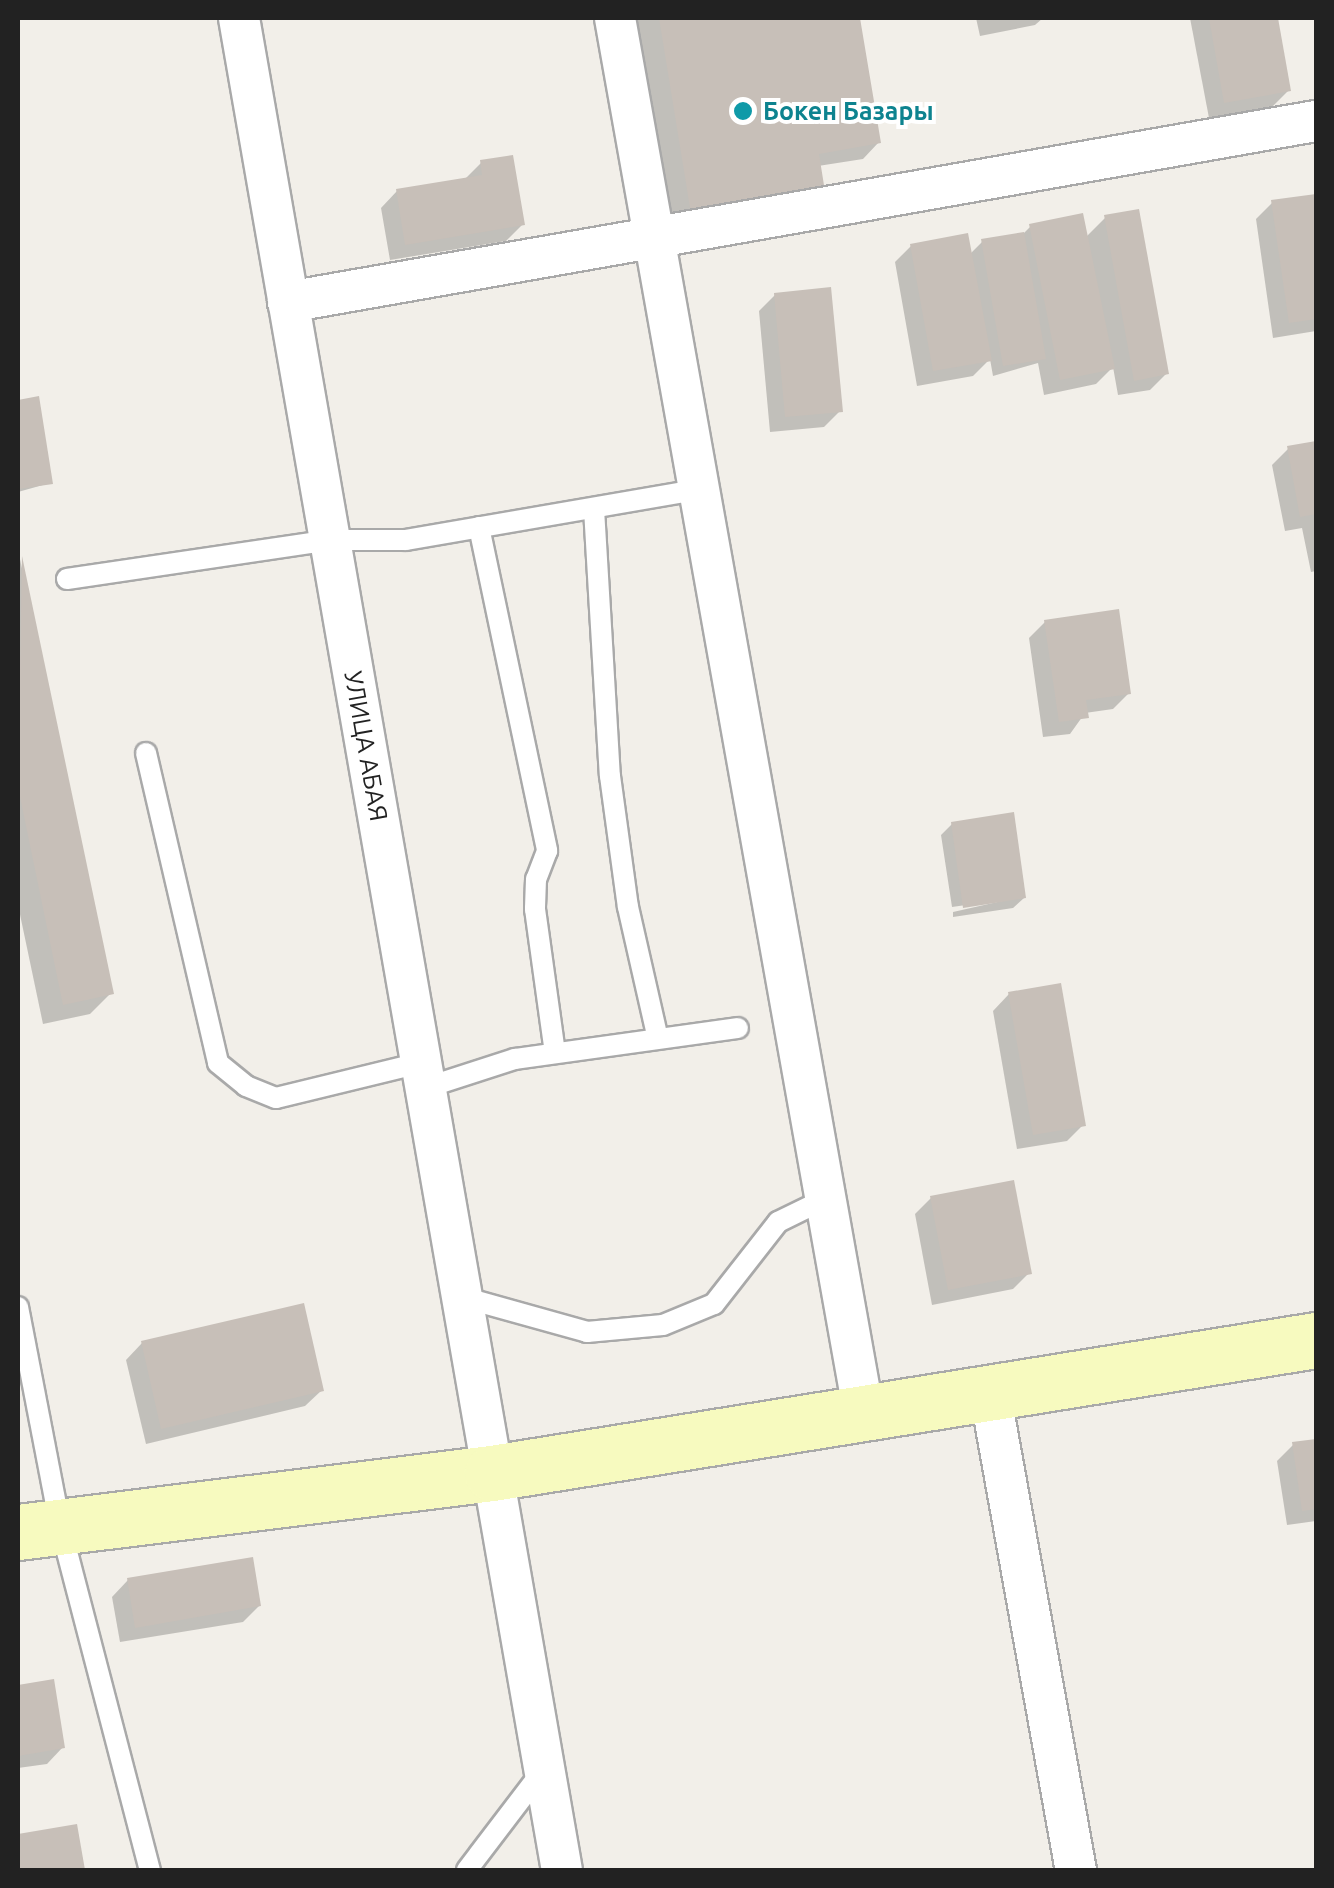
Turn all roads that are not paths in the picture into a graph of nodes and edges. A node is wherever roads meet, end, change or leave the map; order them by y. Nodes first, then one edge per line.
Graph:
1 (239, 18) edge
2 (615, 18) edge
3 (1316, 121) edge
4 (652, 240) junction
5 (288, 302) junction
6 (700, 489) junction
7 (594, 509) junction
8 (479, 526) junction
9 (330, 540) junction
10 (66, 579) dead end
11 (146, 754) dead end
12 (738, 1028) dead end
13 (657, 1035) junction
14 (555, 1053) junction
15 (423, 1076) junction
16 (825, 1199) junction
17 (462, 1297) junction
18 (18, 1307) edge
19 (1316, 1340) edge
20 (990, 1394) junction
21 (862, 1408) junction
22 (492, 1474) junction
23 (39, 1529) edge
24 (544, 1770) junction
25 (150, 1870) edge
26 (467, 1870) edge
27 (562, 1870) edge
28 (1076, 1870) edge

1 - 5 street, УЛИЦА АБАЯ
2 - 4 street
3 - 4 street
4 - 5 street
4 - 6 street
5 - 9 street, УЛИЦА АБАЯ
6 - 7 lane
6 - 16 street
7 - 8 lane
7 - 13 lane
8 - 9 lane
8 - 14 lane
9 - 10 lane
9 - 15 street, УЛИЦА АБАЯ
11 - 15 lane
12 - 13 lane
13 - 14 lane
14 - 15 lane
15 - 17 street, УЛИЦА АБАЯ
16 - 17 lane
16 - 21 street
17 - 22 street, УЛИЦА АБАЯ
18 - 23 lane
19 - 20 street
20 - 21 street
20 - 28 street
21 - 22 street
22 - 23 street
22 - 24 street, УЛИЦА АБАЯ
23 - 25 lane
24 - 26 lane
24 - 27 street, УЛИЦА АБАЯ

